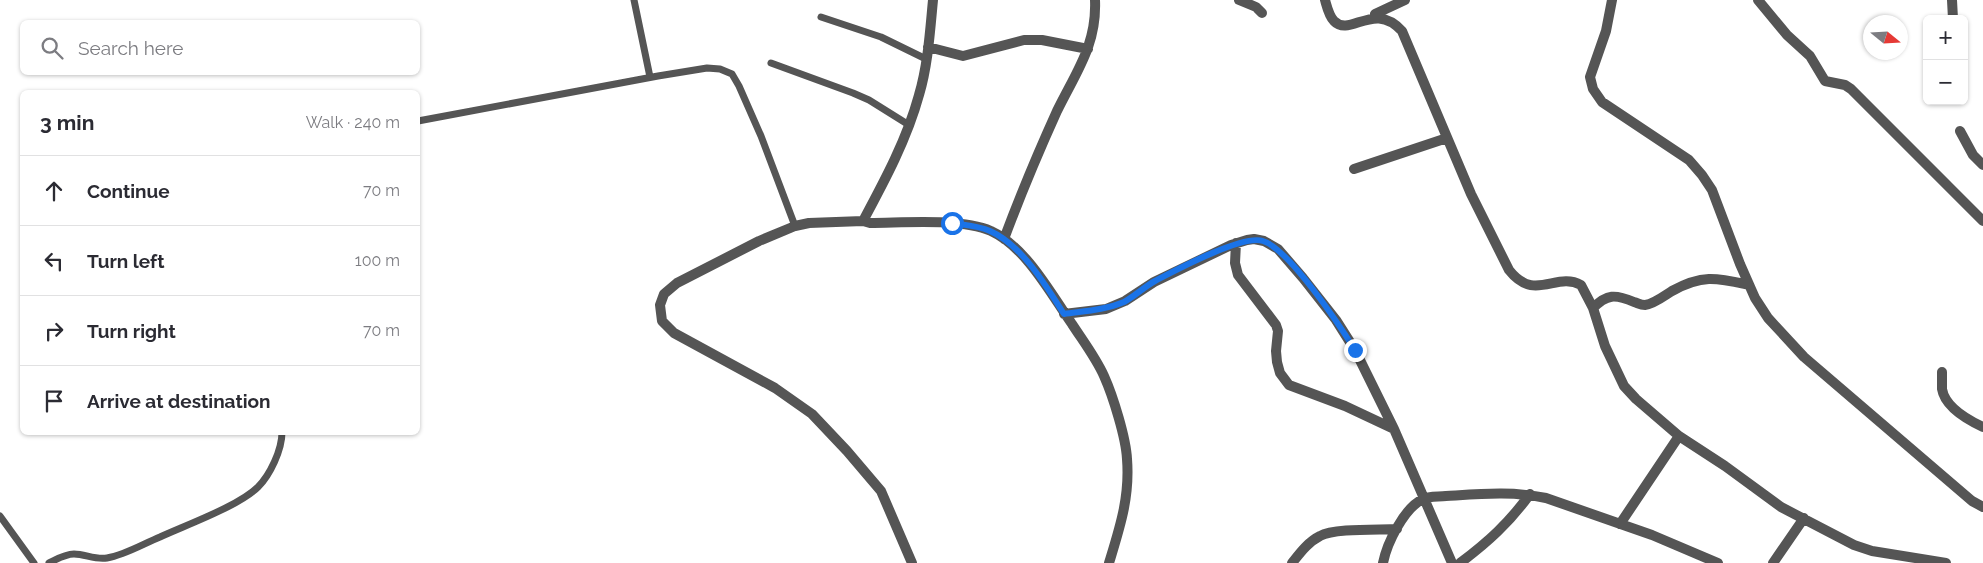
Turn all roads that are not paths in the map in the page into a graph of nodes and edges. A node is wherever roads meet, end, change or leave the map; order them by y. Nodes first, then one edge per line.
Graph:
1 (634, 0) edge
2 (933, 0) edge
3 (1095, 0) edge
4 (1239, 0) edge
5 (1325, 0) edge
6 (1404, 0) edge
7 (1612, 0) edge
8 (1758, 0) edge
9 (1952, 0) edge
10 (1262, 13) dead end
11 (1375, 14) junction
12 (1953, 15) edge
13 (821, 17) dead end
14 (928, 47) junction
15 (1088, 50) junction
16 (926, 60) junction
17 (771, 63) dead end
18 (650, 77) junction
19 (420, 121) edge
20 (909, 125) junction
21 (1960, 131) dead end
22 (1447, 138) junction
23 (1983, 165) edge
24 (1354, 169) dead end
25 (1983, 220) edge
26 (863, 221) junction
27 (794, 226) junction
28 (1004, 239) junction
29 (1236, 243) junction
30 (1749, 285) junction
31 (1593, 308) junction
32 (1064, 314) junction
33 (1942, 372) dead end
34 (1983, 427) edge
35 (1394, 429) junction
36 (281, 435) edge
37 (1679, 436) junction
38 (1530, 494) junction
39 (1424, 498) junction
40 (1983, 507) edge
41 (0, 516) edge
42 (1804, 518) junction
43 (1620, 524) junction
44 (1397, 529) junction
45 (34, 563) edge
46 (49, 563) edge
47 (912, 563) edge
48 (1109, 563) edge
49 (1292, 563) edge
50 (1383, 563) edge
51 (1452, 563) edge
52 (1460, 563) edge
53 (1718, 563) edge
54 (1773, 563) edge
55 (1946, 563) edge

1 - 18 lane
2 - 14 street
3 - 15 street
4 - 10 street
5 - 11 street
6 - 11 street
7 - 30 street
8 - 25 street
9 - 12 street
11 - 22 street
13 - 16 lane
14 - 15 street
14 - 16 street
15 - 28 street
16 - 20 street
17 - 20 lane
18 - 19 lane
18 - 27 lane
20 - 26 street
21 - 23 street
22 - 24 street
22 - 31 street
26 - 27 street
26 - 28 street
27 - 47 street
28 - 32 street
29 - 32 street
29 - 35 street
29 - 35 street
30 - 31 street
30 - 40 street
31 - 37 street
32 - 48 street
33 - 34 street
35 - 39 street
36 - 46 lane
37 - 42 street
37 - 43 street
38 - 39 street
38 - 43 street
38 - 52 street
39 - 44 street
39 - 51 street
41 - 45 lane
42 - 54 street
42 - 55 street
43 - 53 street
44 - 49 street
44 - 50 street

